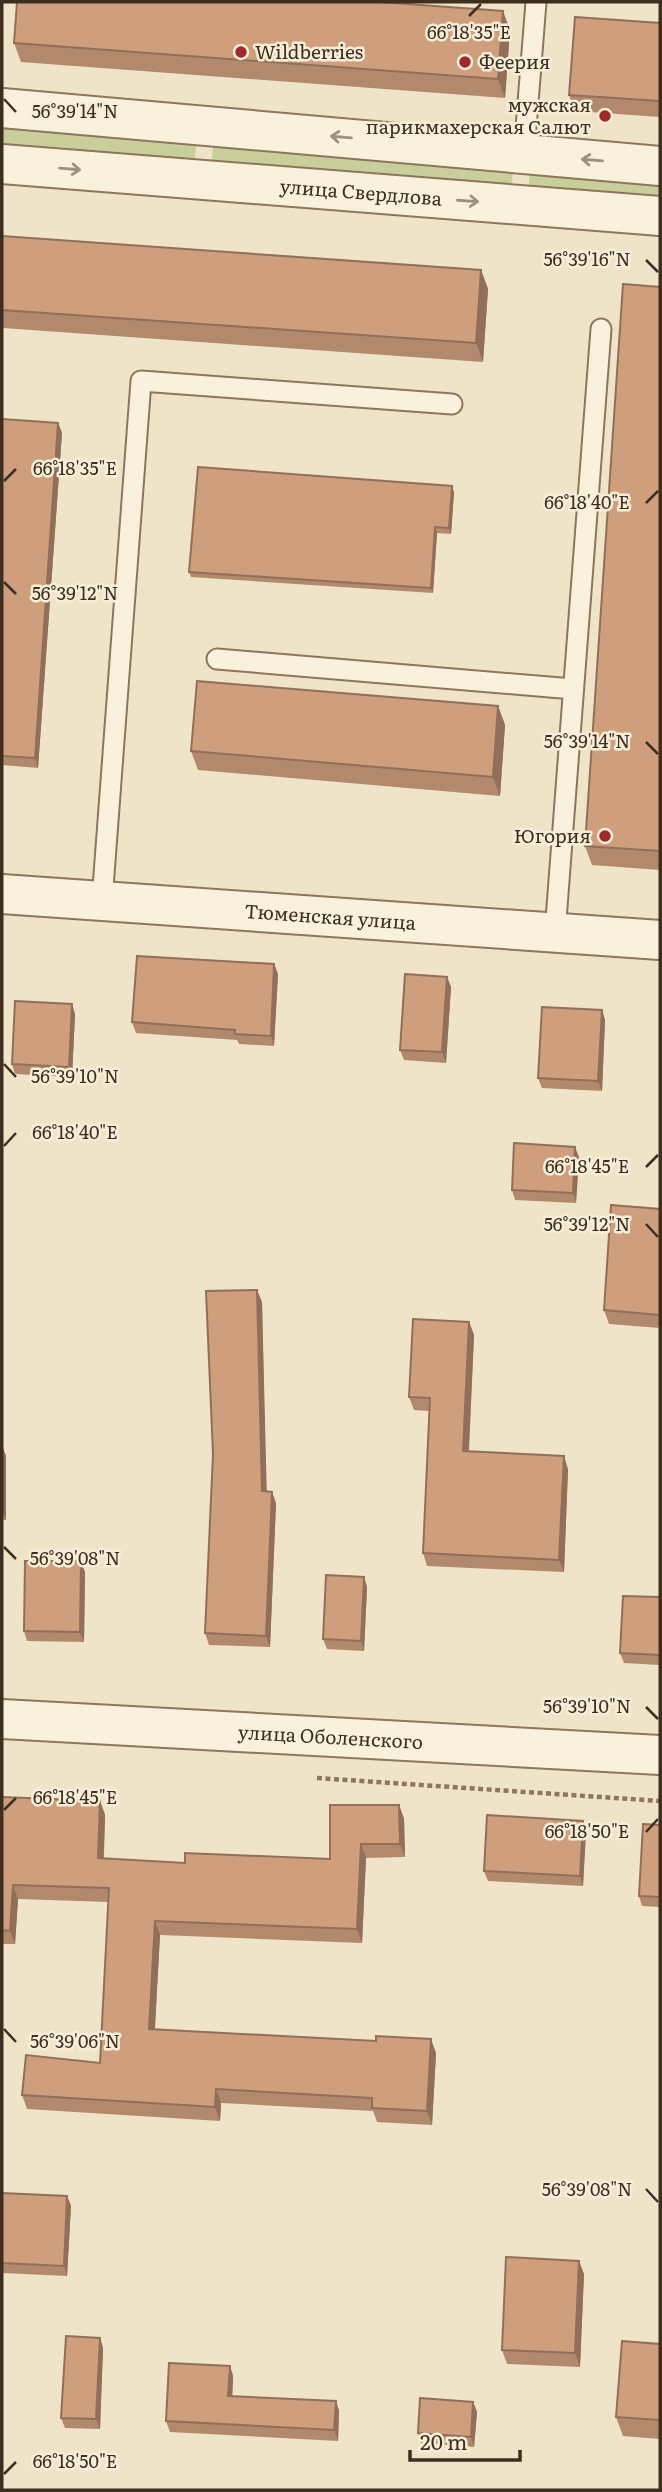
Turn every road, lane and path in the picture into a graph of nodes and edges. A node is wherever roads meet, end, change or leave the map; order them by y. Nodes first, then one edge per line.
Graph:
1 (536, 2) edge
2 (2, 108) edge
3 (207, 125) junction
4 (524, 153) junction
5 (2, 164) edge
6 (660, 166) edge
7 (202, 180) junction
8 (522, 204) junction
9 (660, 216) edge
10 (600, 329) dead end
11 (452, 404) dead end
12 (216, 659) dead end
13 (573, 689) junction
14 (2, 894) edge
15 (102, 901) junction
16 (555, 933) junction
17 (660, 940) edge
18 (2, 1719) edge
19 (660, 1755) edge
20 (304, 1777) dead end
21 (660, 1801) edge

1 - 4 lane
2 - 3 street
4 -> 3 street
3 - 7 street
6 -> 4 street
4 - 8 street
5 -> 7 street, улица Свердлова
7 -> 8 street, улица Свердлова
8 - 9 street, улица Свердлова
10 - 13 lane
11 - 15 lane
12 - 13 lane
13 - 16 lane
14 - 15 street, Тюменская улица
15 - 16 street, Тюменская улица
16 - 17 street, Тюменская улица
18 - 19 street, улица Оболенского
20 - 21 path

